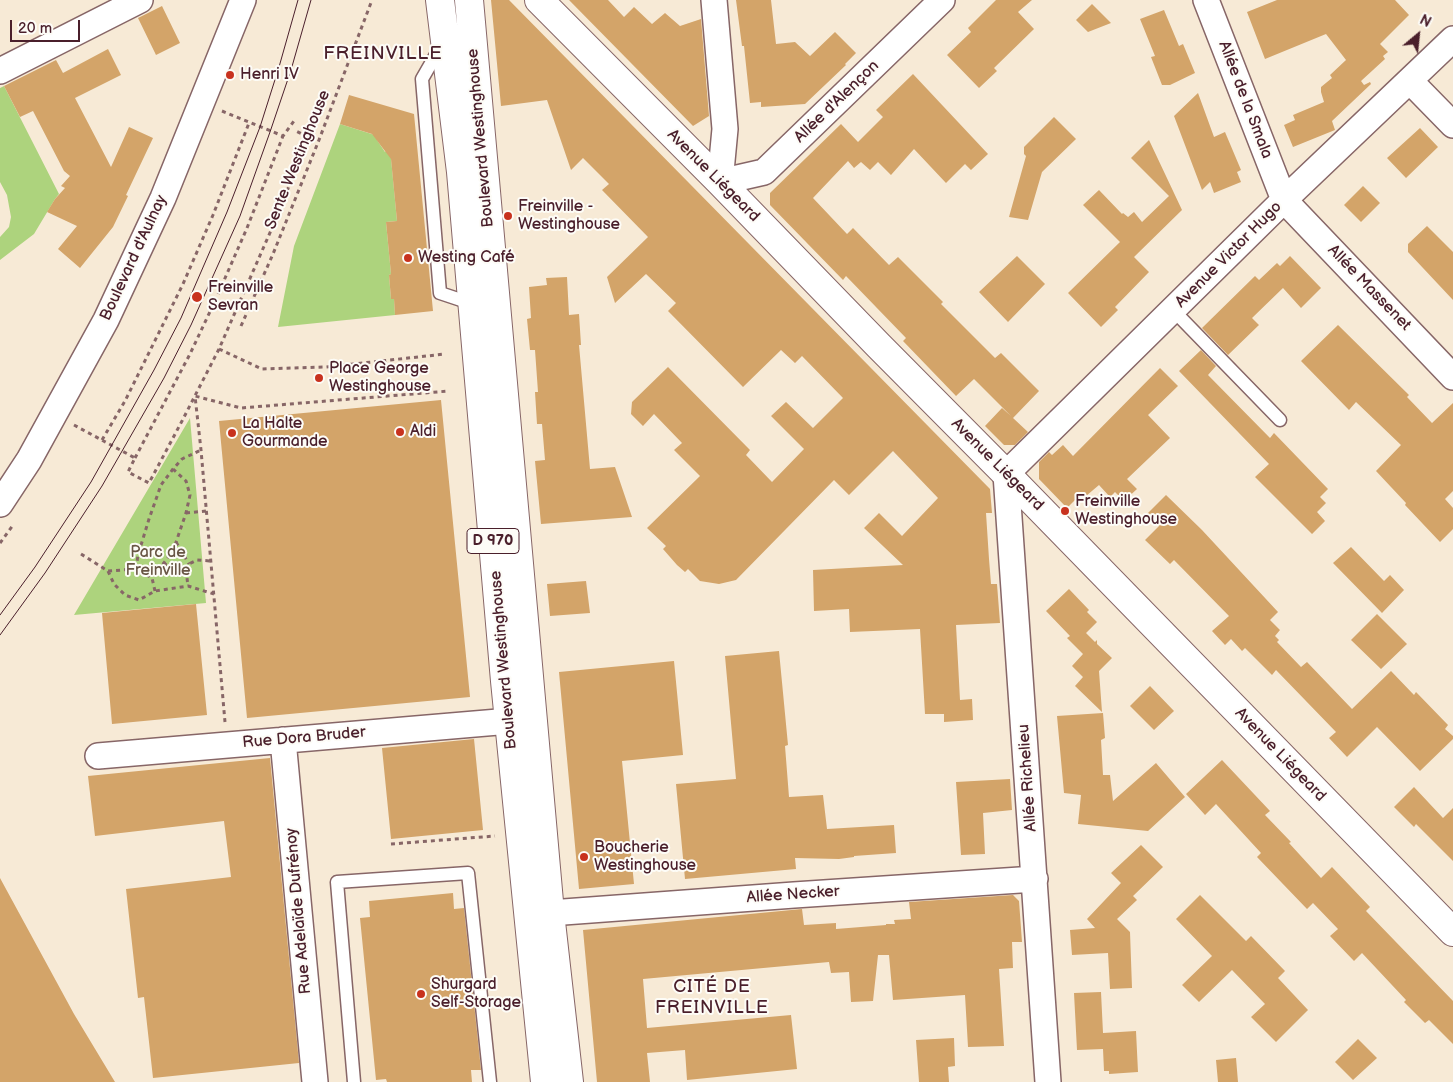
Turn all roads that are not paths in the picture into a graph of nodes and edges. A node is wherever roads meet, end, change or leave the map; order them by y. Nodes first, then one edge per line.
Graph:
1 (140, 0) edge
2 (243, 0) edge
3 (440, 0) edge
4 (469, 0) edge
5 (539, 0) edge
6 (714, 0) edge
7 (942, 0) edge
8 (1206, 0) edge
9 (1453, 39) edge
10 (0, 71) edge
11 (1410, 81) junction
12 (1453, 125) edge
13 (720, 182) junction
14 (1284, 200) junction
15 (1173, 310) junction
16 (1453, 377) edge
17 (1280, 420) dead end
18 (1006, 474) junction
19 (0, 504) edge
20 (510, 720) junction
21 (283, 740) junction
22 (98, 756) dead end
23 (1035, 879) junction
24 (550, 913) junction
25 (1453, 932) edge
26 (315, 1082) edge
27 (354, 1082) edge
28 (490, 1082) edge
29 (545, 1082) edge
30 (569, 1082) edge
31 (1048, 1082) edge

1 - 10 street
2 - 19 street, Boulevard d'Aulnay
3 - 20 main road, Boulevard Westinghouse / D 970
4 - 24 main road, Boulevard Westinghouse / D 970
5 - 13 main road, Avenue Liégeard
6 - 13 street
7 - 13 street, Allée d'Alençon
8 - 14 street, Allée de la Smala
9 - 11 street, Avenue Victor Hugo
11 - 12 street
11 - 14 street, Avenue Victor Hugo
13 - 18 main road, Avenue Liégeard
14 - 15 street, Avenue Victor Hugo
14 - 16 street, Allée Massenet
15 - 17 lane
15 - 18 street, Avenue Victor Hugo
18 - 23 street, Allée Richelieu
18 - 25 main road, Avenue Liégeard
20 - 21 street, Rue Dora Bruder
20 - 29 main road, Boulevard Westinghouse / D 970
21 - 22 street, Rue Dora Bruder
21 - 26 street, Rue Adelaïde Dufrénoy
23 - 24 street, Allée Necker
23 - 31 street, Allée Richelieu
24 - 30 main road, Boulevard Westinghouse / D 970
27 - 28 lane

